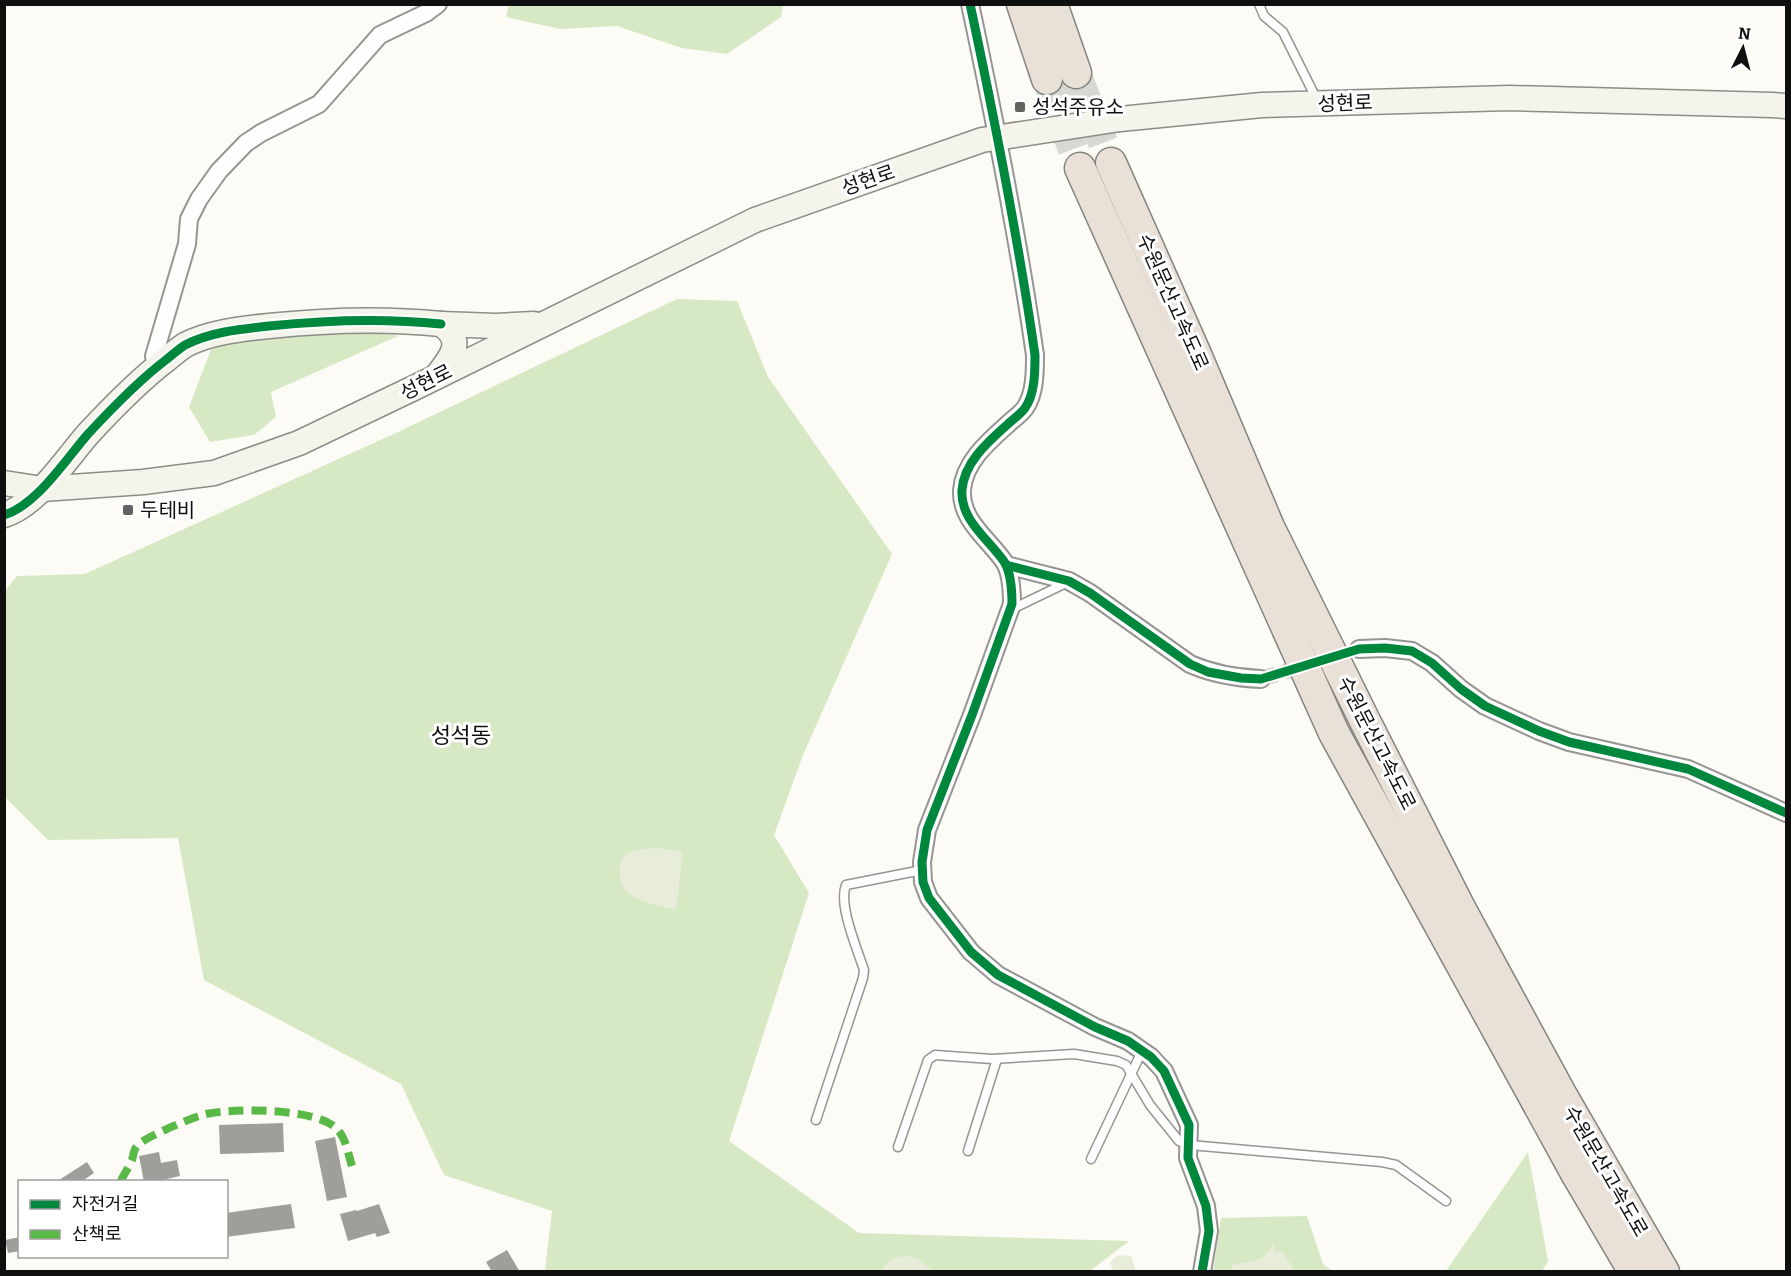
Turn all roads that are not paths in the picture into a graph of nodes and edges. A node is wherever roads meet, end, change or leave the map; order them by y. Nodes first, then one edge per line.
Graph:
1 (438, 4) edge
2 (970, 4) edge
3 (1022, 4) edge
4 (1052, 4) edge
5 (1259, 4) edge
6 (1318, 104) junction
7 (1786, 106) edge
8 (998, 138) junction
9 (1111, 163) tunnel mouth
10 (1080, 168) tunnel mouth
11 (545, 323) junction
12 (441, 324) junction
13 (156, 367) junction
14 (435, 378) junction
15 (4, 483) edge
16 (42, 489) junction
17 (4, 515) edge
18 (1006, 565) junction
19 (1069, 581) junction
20 (1010, 610) junction
21 (1359, 649) tunnel mouth
22 (1261, 679) tunnel mouth
23 (1786, 813) edge
24 (922, 870) junction
25 (1142, 1051) junction
26 (997, 1059) junction
27 (1131, 1073) junction
28 (816, 1120) dead end
29 (1190, 1145) junction
30 (898, 1147) dead end
31 (968, 1151) dead end
32 (1091, 1159) dead end
33 (1446, 1201) dead end
34 (1202, 1272) edge
35 (1634, 1272) edge
36 (1664, 1272) edge

1 - 13 street
2 - 8 street
3 - 4 highway
5 - 6 lane
6 - 7 main road, 성현로
6 - 8 main road, 성현로
8 - 11 main road, 성현로
8 - 18 street
9 - 36 highway, 수원문산고속도로
10 - 35 highway, 수원문산고속도로
11 - 12 main road
11 - 14 main road, 성현로
12 - 13 main road
12 - 14 main road
13 - 16 main road
14 - 16 main road, 성현로
15 - 16 main road, 성현로
16 - 17 main road
18 - 19 street
18 - 20 street
19 - 20 lane
19 - 22 street
20 - 24 street
21 - 23 street
24 - 25 street
24 - 28 lane
25 - 27 lane
25 - 29 street
26 - 27 lane
26 - 30 lane
26 - 31 lane
27 - 29 lane
27 - 32 lane
29 - 33 lane
29 - 34 street

